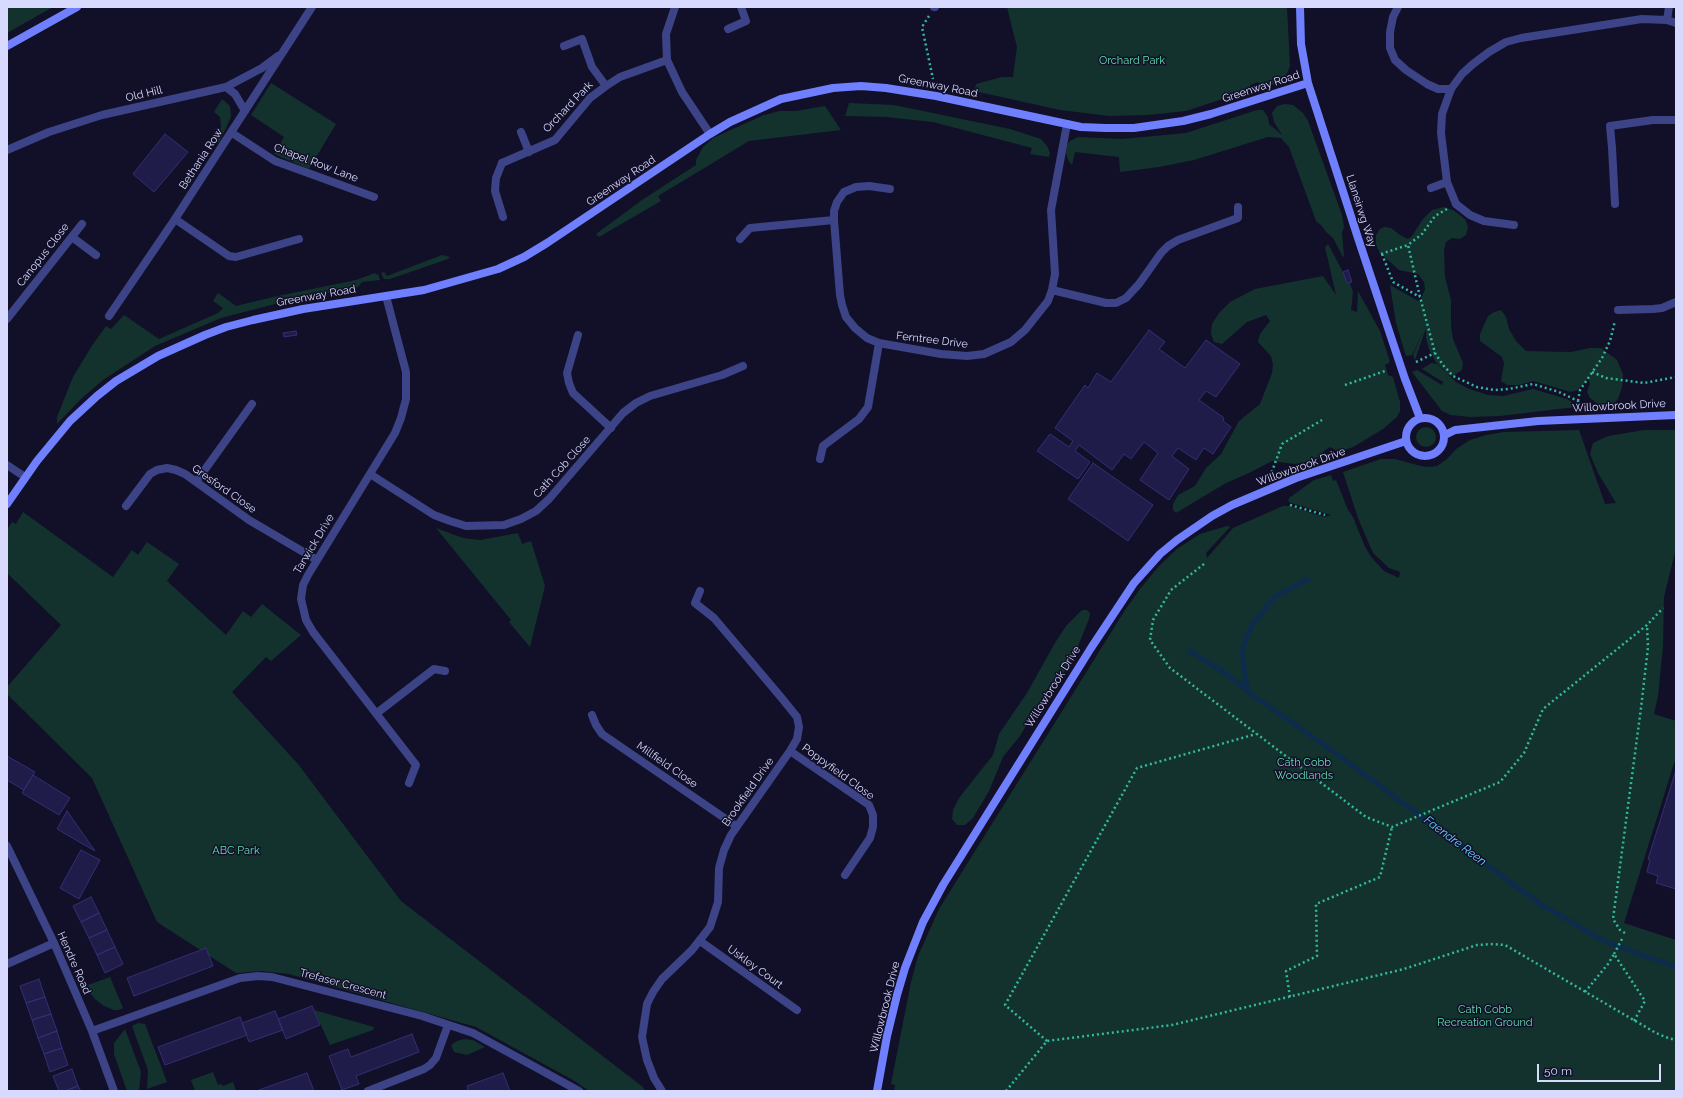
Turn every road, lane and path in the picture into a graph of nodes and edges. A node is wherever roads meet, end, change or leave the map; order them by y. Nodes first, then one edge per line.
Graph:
1 (77, 7) edge
2 (312, 7) edge
3 (675, 7) edge
4 (741, 7) edge
5 (935, 7) edge
6 (1300, 7) edge
7 (1398, 7) edge
8 (1670, 7) edge
9 (1667, 20) junction
10 (1676, 23) edge
11 (728, 29) dead end
12 (7, 46) edge
13 (564, 46) dead end
14 (282, 52) junction
15 (667, 60) junction
16 (933, 78) dead end
17 (1308, 83) junction
18 (606, 86) junction
19 (226, 87) junction
20 (1451, 88) junction
21 (245, 111) junction
22 (1676, 120) edge
23 (1067, 124) junction
24 (521, 132) dead end
25 (232, 133) junction
26 (710, 134) junction
27 (7, 150) edge
28 (529, 152) junction
29 (1447, 182) junction
30 (1431, 188) dead end
31 (890, 189) dead end
32 (374, 197) dead end
33 (1456, 204) junction
34 (1615, 204) dead end
35 (1238, 207) dead end
36 (503, 217) dead end
37 (175, 219) junction
38 (834, 220) junction
39 (82, 224) dead end
40 (1514, 225) dead end
41 (72, 237) junction
42 (298, 239) dead end
43 (740, 239) dead end
44 (1408, 245) junction
45 (1382, 254) junction
46 (96, 255) dead end
47 (1365, 260) junction
48 (1052, 290) junction
49 (386, 296) junction
50 (1420, 297) junction
51 (1676, 302) edge
52 (1618, 310) joint
53 (109, 316) dead end
54 (7, 319) edge
55 (578, 335) dead end
56 (879, 343) junction
57 (1435, 353) junction
58 (1416, 362) dead end
59 (742, 366) dead end
60 (1385, 371) dead end
61 (1592, 372) junction
62 (1676, 377) edge
63 (1345, 385) dead end
64 (1578, 401) junction
65 (252, 404) dead end
66 (1580, 407) dead end
67 (1676, 415) edge
68 (1420, 418) junction
69 (1322, 420) dead end
70 (611, 428) junction
71 (1445, 435) junction
72 (1406, 441) junction
73 (820, 459) dead end
74 (7, 465) edge
75 (370, 474) junction
76 (25, 478) junction
77 (196, 482) junction
78 (1264, 491) junction
79 (7, 504) edge
80 (1290, 505) dead end
81 (126, 506) dead end
82 (1325, 515) dead end
83 (317, 560) junction
84 (1204, 564) dead end
85 (700, 592) dead end
86 (1663, 608) dead end
87 (1647, 625) junction
88 (445, 671) dead end
89 (377, 713) junction
90 (592, 715) dead end
91 (1256, 734) junction
92 (790, 751) junction
93 (409, 783) dead end
94 (736, 826) junction
95 (1392, 827) junction
96 (7, 846) edge
97 (844, 875) dead end
98 (1625, 933) dead end
99 (1622, 939) dead end
100 (700, 941) junction
101 (54, 943) junction
102 (1614, 954) junction
103 (7, 964) edge
104 (1585, 992) junction
105 (1290, 997) junction
106 (797, 1010) dead end
107 (1634, 1021) junction
108 (448, 1025) junction
109 (92, 1031) junction
110 (1676, 1040) edge
111 (1047, 1041) junction
112 (114, 1091) edge
113 (368, 1091) edge
114 (579, 1091) edge
115 (662, 1091) edge
116 (877, 1091) edge
117 (1006, 1091) edge

1 - 12 street
2 - 14 street, Bethania Row
3 - 15 street
4 - 11 street
5 - 16 path
6 - 17 street, Llaneirwg Way
7 - 20 street
8 - 9 street
9 - 10 street
9 - 20 street
13 - 18 street, Orchard Park
14 - 19 street, Old Hill
14 - 21 street, Bethania Row
15 - 18 street, Orchard Park
15 - 26 street
17 - 23 street, Greenway Road
17 - 47 street, Llaneirwg Way
18 - 28 street, Orchard Park
19 - 21 street
19 - 27 street, Old Hill
20 - 29 street
21 - 25 street, Bethania Row
22 - 34 street
23 - 26 street, Greenway Road
23 - 48 street, Ferntree Drive
24 - 28 street
25 - 32 street, Chapel Row Lane
25 - 37 street, Bethania Row
26 - 49 street, Greenway Road
28 - 36 street, Orchard Park
29 - 30 street
29 - 33 street
31 - 38 street, Ferntree Drive
33 - 40 street
33 - 44 path
35 - 48 street
37 - 42 street
37 - 53 street, Bethania Row
38 - 43 street
38 - 56 street, Ferntree Drive
39 - 41 street, Canopus Close
41 - 46 street
41 - 54 street, Canopus Close
44 - 45 path
44 - 50 path
45 - 47 path
45 - 50 path
47 - 68 street, Llaneirwg Way
48 - 56 street, Ferntree Drive
49 - 75 street, Tarwick Drive
49 - 76 street, Greenway Road
50 - 57 path
51 - 52 street
52 - 61 path
55 - 70 street
56 - 73 street
57 - 58 path
57 - 64 path
59 - 70 street, Cath Cob Close
60 - 63 path
61 - 62 path
61 - 64 path
64 - 66 path
65 - 77 street
67 - 71 street, Willowbrook Drive
68 - 71 street
68 - 72 street
69 - 78 path
70 - 75 street, Cath Cob Close
71 - 72 street
72 - 78 street, Willowbrook Drive
74 - 76 street
75 - 83 street, Tarwick Drive
76 - 79 street, Greenway Road
77 - 81 street, Gresford Close
77 - 83 street, Gresford Close
78 - 116 street, Willowbrook Drive
80 - 82 path
83 - 89 street, Tarwick Drive
84 - 91 path
85 - 92 street, Brookfield Drive
86 - 87 path
87 - 95 path
87 - 98 path
88 - 89 street
89 - 93 street, Tarwick Drive
90 - 94 street, Millfield Close
91 - 95 path
91 - 111 path
92 - 94 street, Brookfield Drive
92 - 97 street, Poppyfield Close
94 - 100 street, Brookfield Drive
95 - 105 path
96 - 101 street, Hendre Road
99 - 102 path
100 - 106 street, Uskley Court
100 - 115 street, Brookfield Drive
101 - 103 street
101 - 109 street, Hendre Road
102 - 104 path
102 - 107 path
104 - 105 path
104 - 107 path
105 - 111 path
107 - 110 path
108 - 109 street, Trefaser Crescent
108 - 113 street
108 - 114 street, Trefaser Crescent
109 - 112 street, Hendre Road
111 - 117 path

